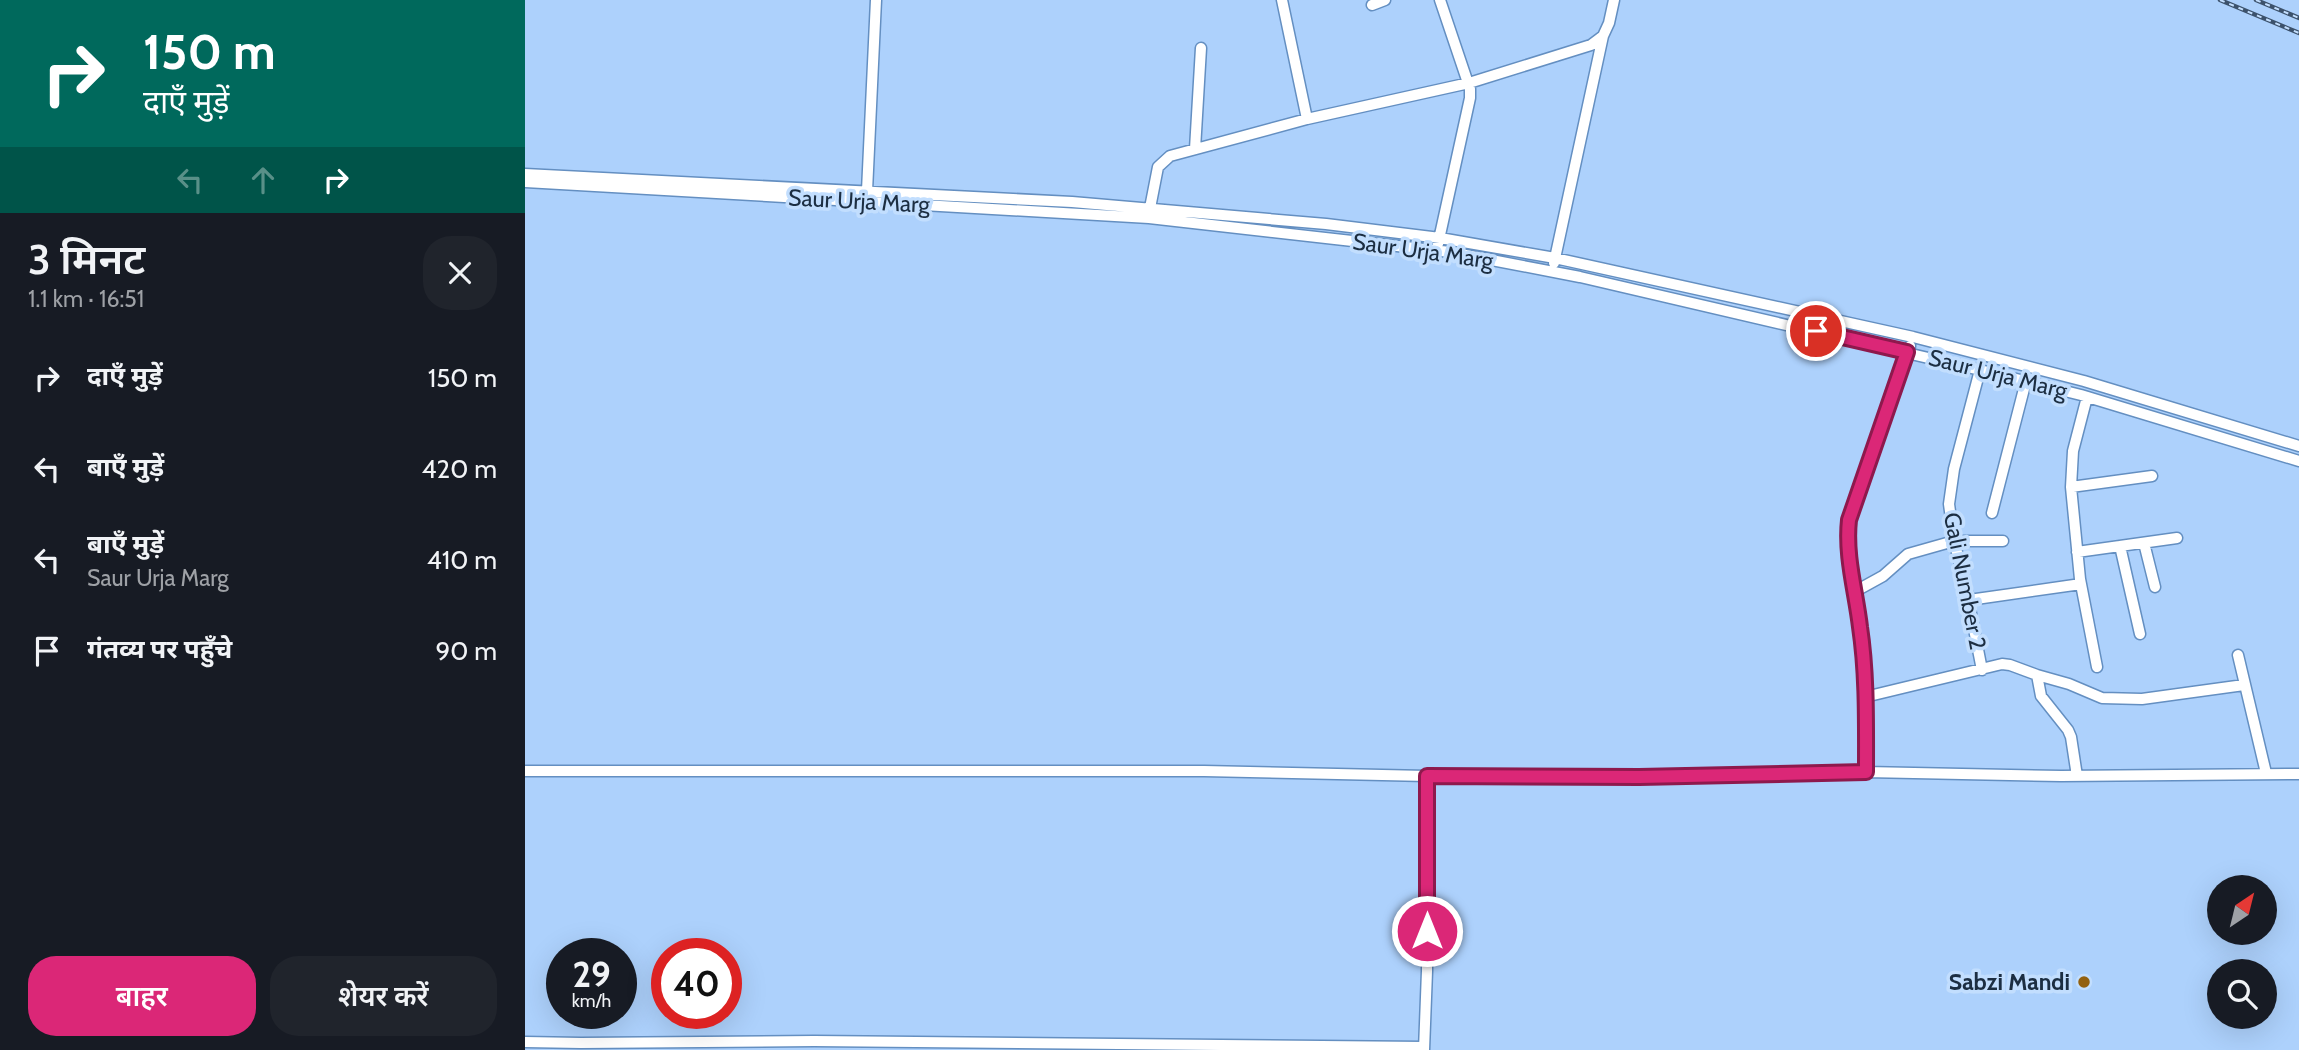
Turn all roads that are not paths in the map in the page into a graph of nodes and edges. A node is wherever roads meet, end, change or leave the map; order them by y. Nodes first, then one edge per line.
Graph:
1 (876, 0) edge
2 (1282, 0) edge
3 (1385, 0) edge
4 (1440, 0) edge
5 (1614, 0) edge
6 (1372, 5) dead end
7 (1603, 36) junction
8 (1201, 48) dead end
9 (1469, 83) junction
10 (1307, 119) junction
11 (1195, 149) junction
12 (525, 174) edge
13 (525, 182) edge
14 (867, 191) junction
15 (1150, 208) junction
16 (1440, 238) junction
17 (1437, 251) junction
18 (1555, 258) junction
19 (1552, 272) junction
20 (1913, 337) junction
21 (1907, 352) junction
22 (1980, 370) junction
23 (2025, 381) junction
24 (2087, 397) junction
25 (2177, 408) junction
26 (2174, 423) junction
27 (2299, 446) edge
28 (2299, 461) edge
29 (2152, 476) dead end
30 (2071, 487) junction
31 (1992, 513) dead end
32 (2177, 538) dead end
33 (1954, 541) junction
34 (2003, 541) dead end
35 (2144, 542) junction
36 (2120, 546) junction
37 (2077, 552) junction
38 (2081, 584) junction
39 (2155, 587) dead end
40 (1854, 592) junction
41 (1969, 600) junction
42 (2140, 634) dead end
43 (2238, 655) dead end
44 (2097, 667) dead end
45 (1982, 670) junction
46 (2037, 675) junction
47 (2244, 685) junction
48 (1865, 697) junction
49 (525, 771) edge
50 (1866, 772) junction
51 (2266, 773) junction
52 (2299, 774) edge
53 (1427, 776) junction
54 (2077, 776) junction
55 (525, 1042) edge
56 (1424, 1049) edge

1 - 14 street
2 - 10 street
3 - 6 street
4 - 9 street
5 - 7 street
7 - 9 street
7 - 18 street
8 - 11 street
9 - 10 street
9 - 16 street
10 - 11 street
11 - 15 street
12 - 14 street, Saur Urja Marg
13 - 17 street, Saur Urja Marg
14 - 15 street, Saur Urja Marg
15 - 16 street, Saur Urja Marg
16 - 17 street
16 - 18 street, Saur Urja Marg
17 - 19 street, Saur Urja Marg
18 - 19 street
18 - 20 street, Saur Urja Marg
19 - 21 street, Saur Urja Marg
20 - 21 street
20 - 25 street, Saur Urja Marg
21 - 22 street, Saur Urja Marg
21 - 40 street
22 - 23 street, Saur Urja Marg
22 - 33 street, Gali Number 2
23 - 24 street, Saur Urja Marg
23 - 31 street
24 - 26 street, Saur Urja Marg
24 - 30 street
25 - 26 street
25 - 27 street, Saur Urja Marg
26 - 28 street, Saur Urja Marg
29 - 30 street
30 - 37 street
32 - 35 street
33 - 34 street
33 - 40 street
33 - 41 street, Gali Number 2
35 - 36 street
35 - 39 street
36 - 37 street
36 - 42 street
37 - 38 street
38 - 41 street
38 - 44 street
40 - 48 street
41 - 45 street, Gali Number 2
43 - 47 street
45 - 46 street
45 - 48 street
46 - 47 street
46 - 54 street
47 - 51 street
48 - 50 street
49 - 53 street
50 - 53 street
50 - 54 street
51 - 52 street
51 - 54 street
53 - 56 street
55 - 56 street

